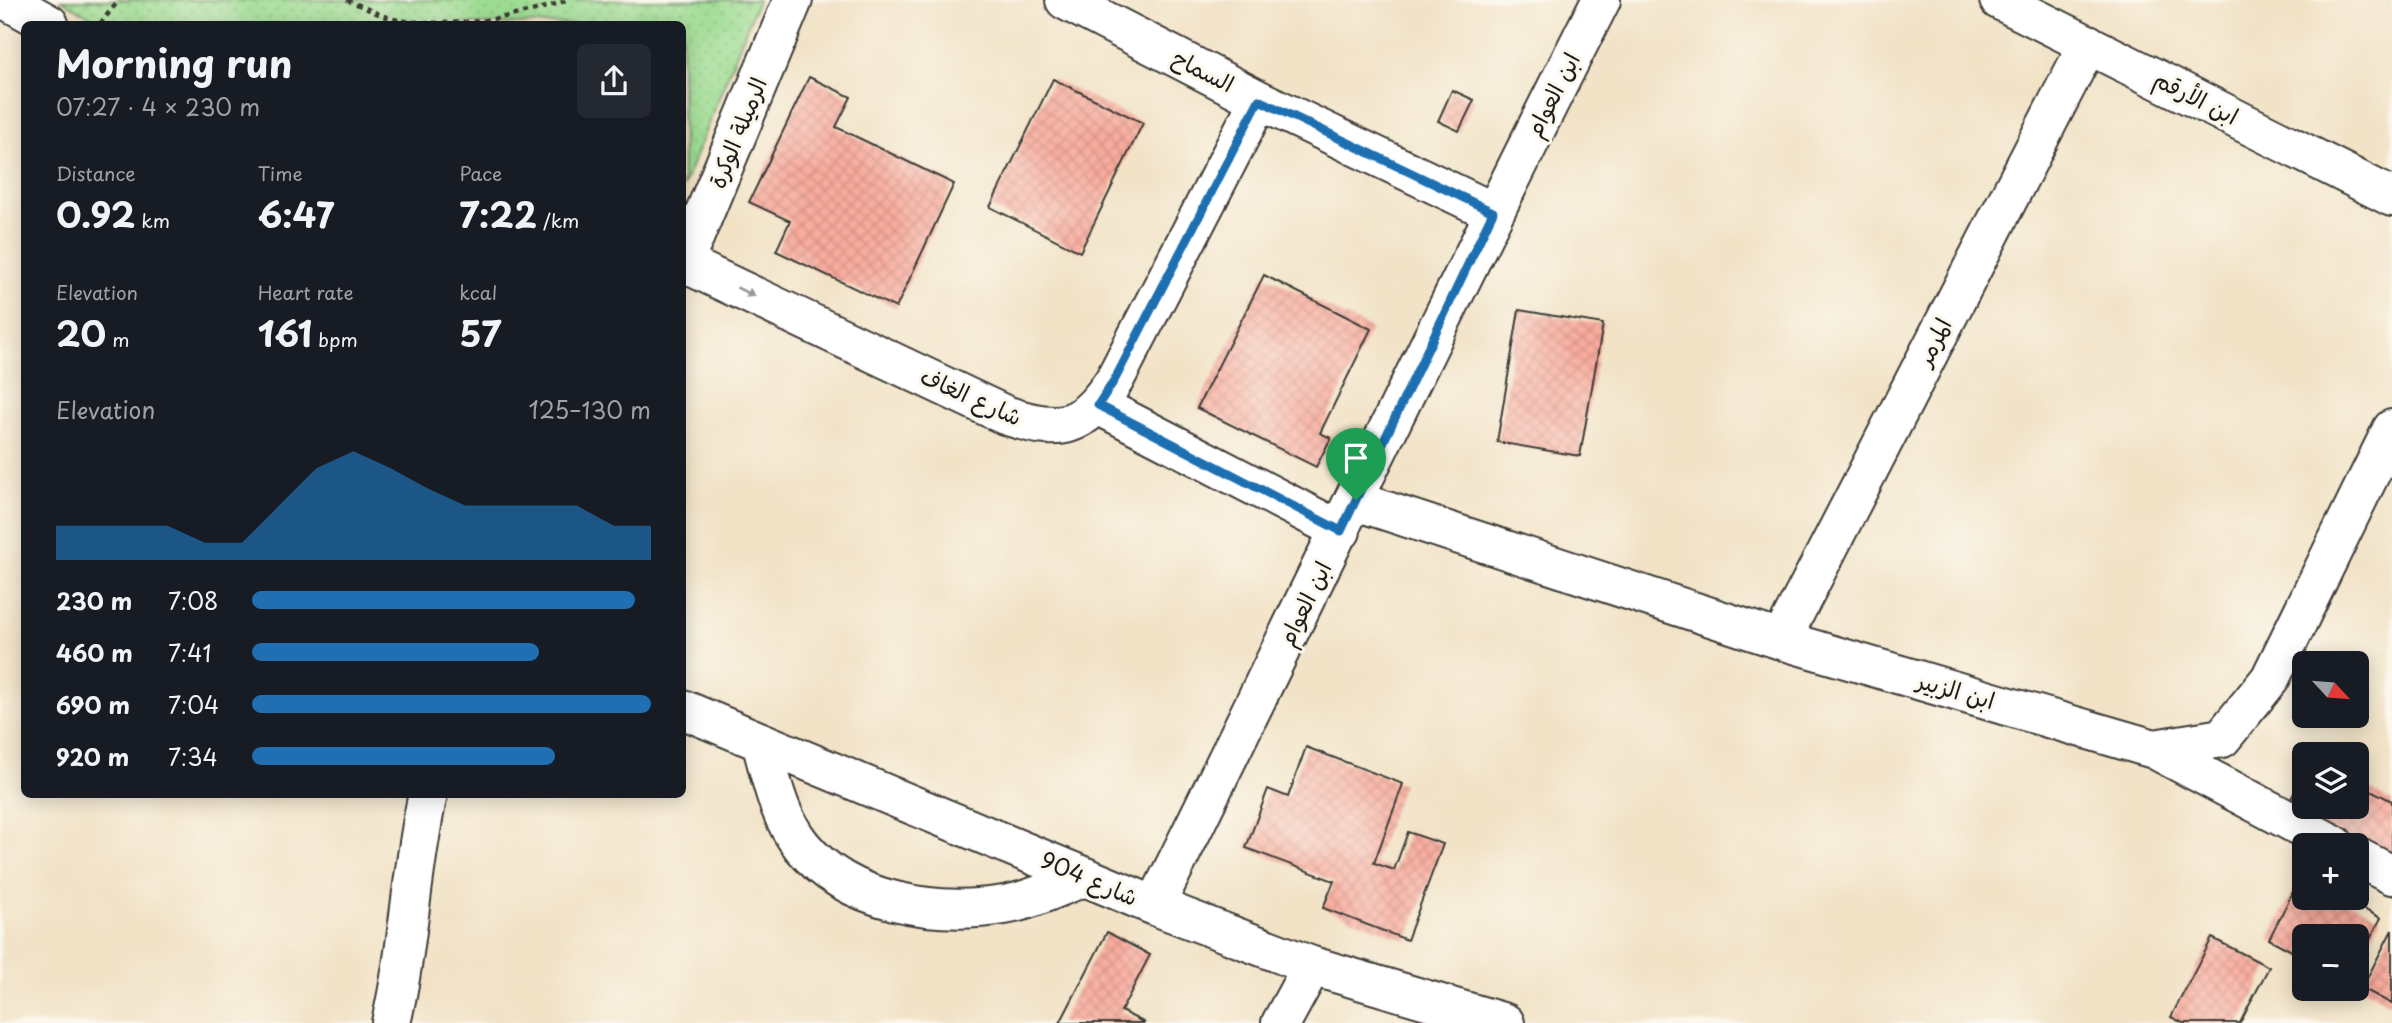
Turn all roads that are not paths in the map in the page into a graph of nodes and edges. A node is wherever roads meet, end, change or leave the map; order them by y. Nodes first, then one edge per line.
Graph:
1 (6, 0) edge
2 (793, 0) edge
3 (1065, 0) edge
4 (1601, 0) edge
5 (1999, 0) edge
6 (44, 21) edge
7 (2088, 44) junction
8 (1259, 100) junction
9 (2392, 197) edge
10 (1493, 212) junction
11 (686, 258) edge
12 (686, 266) edge
13 (1098, 405) junction
14 (2392, 429) edge
15 (1348, 516) junction
16 (1781, 640) junction
17 (686, 711) edge
18 (761, 742) junction
19 (2154, 749) junction
20 (427, 798) edge
21 (2312, 833) edge
22 (2369, 863) edge
23 (2392, 875) edge
24 (1085, 877) junction
25 (1155, 906) junction
26 (1312, 966) junction
27 (391, 1023) edge
28 (1281, 1023) edge
29 (1505, 1023) edge

1 - 6 street
2 - 11 street, الرميلة الوكرة
3 - 8 street, السماح
4 - 10 street, ابن العوام
5 - 7 street, ابن الأرقم
7 - 9 street, ابن الأرقم
7 - 16 street, المرمر
8 - 10 street, السماح
8 - 13 street, شارع الغاف
10 - 15 street, ابن العوام
12 -> 13 street, شارع الغاف
13 - 15 street, ابن الزبير
14 - 19 street, ابن الزبير
15 - 16 street, ابن الزبير
15 - 25 street, ابن العوام
16 - 19 street, ابن الزبير
17 - 18 street, شارع 904
18 - 24 street, شارع 904
18 - 24 street
19 - 21 street
20 - 27 street
22 - 23 street
24 - 25 street, شارع 904
25 - 26 street, شارع 904
26 - 28 street
26 - 29 street, شارع 904

